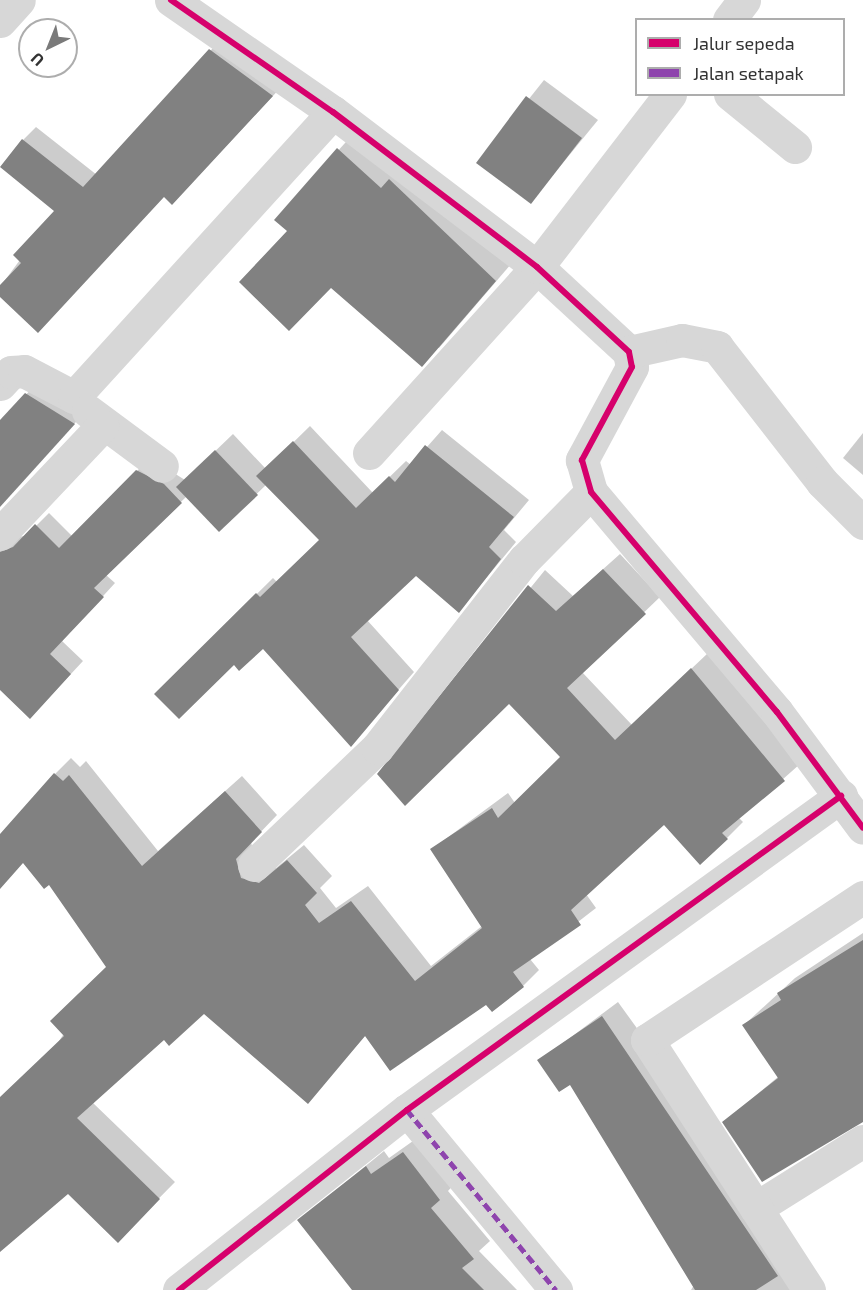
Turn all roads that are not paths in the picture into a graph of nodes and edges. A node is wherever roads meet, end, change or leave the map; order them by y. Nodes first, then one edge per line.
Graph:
1 (19, 0) edge
2 (171, 0) edge
3 (744, 0) edge
4 (730, 18) edge
5 (0, 21) edge
6 (668, 96) edge
7 (732, 96) edge
8 (333, 112) junction
9 (795, 147) dead end
10 (537, 267) junction
11 (629, 352) junction
12 (0, 384) edge
13 (74, 397) junction
14 (102, 426) junction
15 (369, 453) dead end
16 (162, 466) dead end
17 (591, 492) junction
18 (863, 523) edge
19 (0, 534) edge
20 (841, 796) junction
21 (863, 828) edge
22 (254, 865) dead end
23 (863, 897) edge
24 (407, 1110) junction
25 (863, 1141) edge
26 (756, 1208) junction
27 (178, 1290) edge
28 (556, 1290) edge
29 (808, 1290) edge

1 - 5 street
2 - 8 street
3 - 4 street
6 - 10 street
7 - 9 street
8 - 10 street
8 - 13 street
10 - 11 street
10 - 15 street
11 - 17 street
11 - 18 street
12 - 13 street
13 - 14 street
14 - 16 street
14 - 19 street
17 - 20 street
17 - 22 street
20 - 21 street
20 - 24 street
23 - 26 street
24 - 27 street
24 - 28 street
25 - 26 street
26 - 29 street

